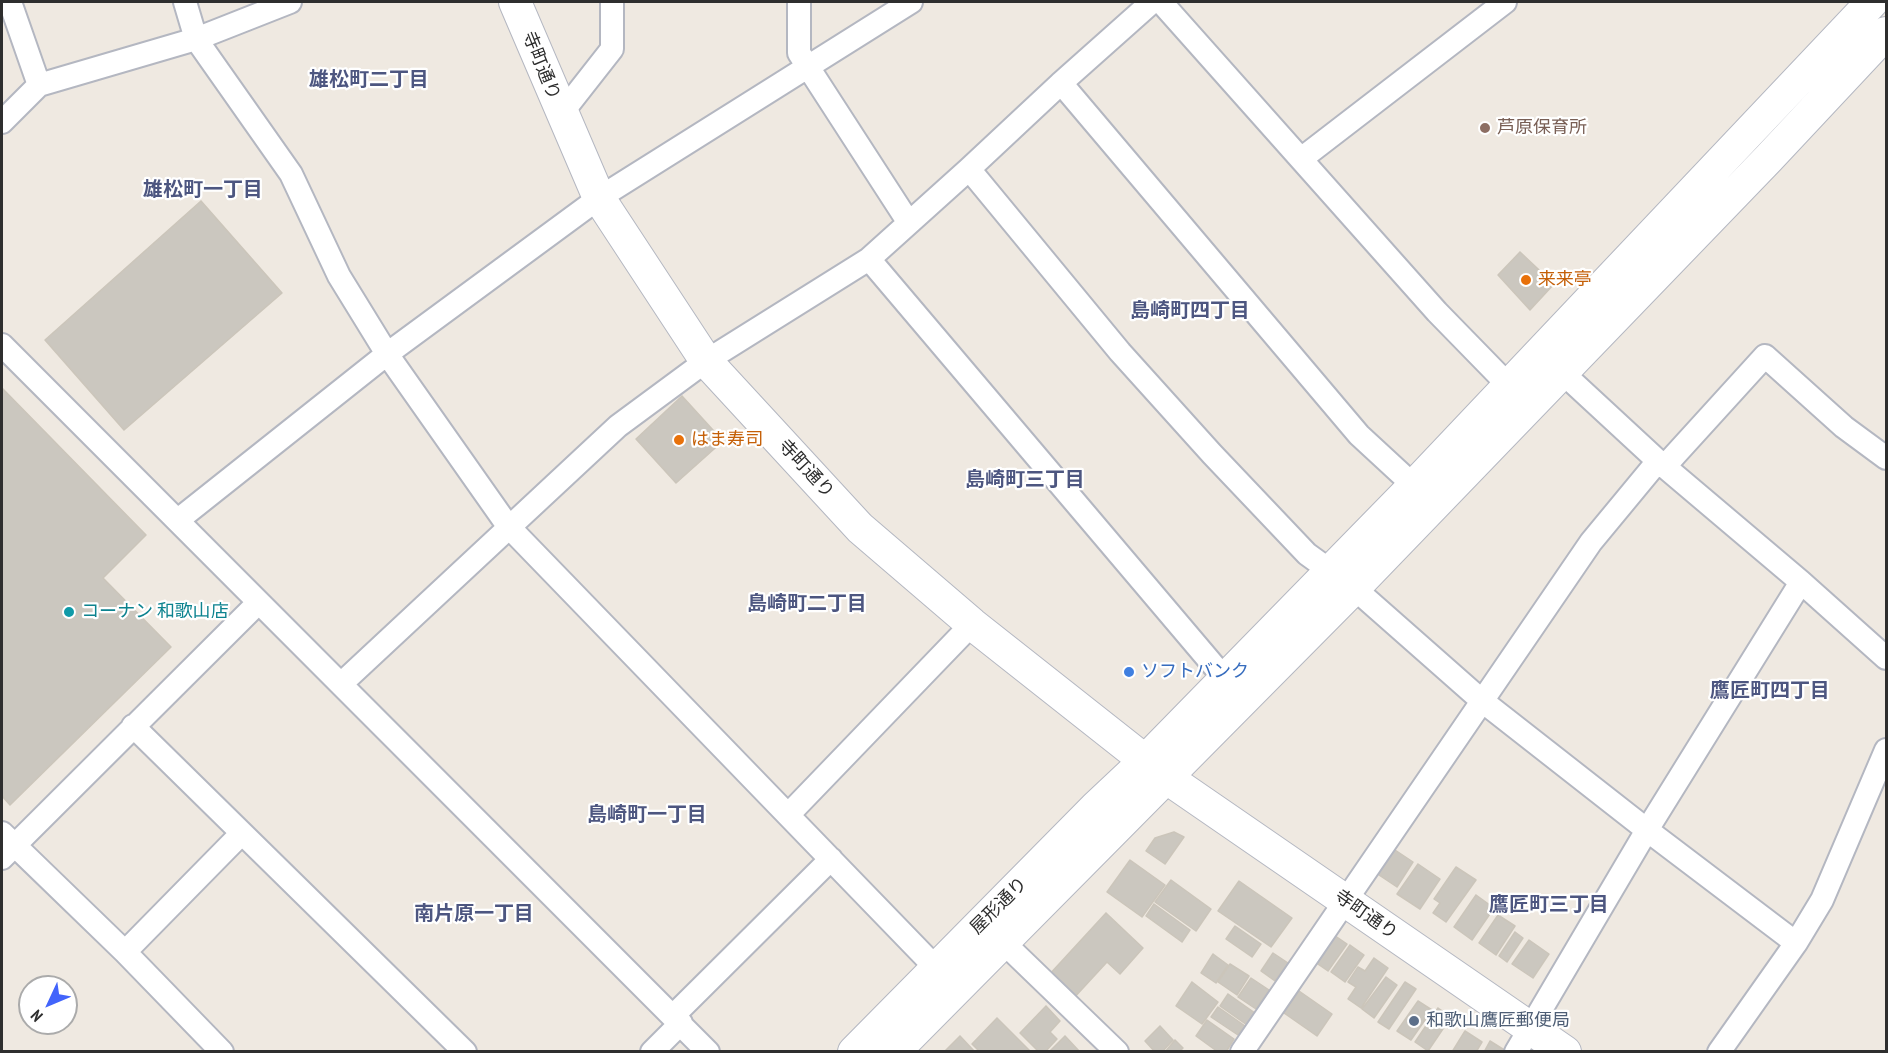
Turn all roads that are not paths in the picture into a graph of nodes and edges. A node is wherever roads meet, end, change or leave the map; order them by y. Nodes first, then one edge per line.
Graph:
1 (10, 2) edge
2 (186, 2) edge
3 (290, 2) edge
4 (515, 2) edge
5 (612, 2) edge
6 (800, 2) edge
7 (911, 2) edge
8 (1152, 2) edge
9 (1161, 2) edge
10 (1505, 2) edge
11 (1872, 2) edge
12 (1887, 33) edge
13 (196, 39) junction
14 (808, 67) junction
15 (1061, 82) junction
16 (39, 85) junction
17 (561, 114) junction
18 (2, 122) edge
19 (1301, 159) junction
20 (969, 170) junction
21 (599, 198) junction
22 (909, 223) junction
23 (869, 259) junction
24 (2, 345) edge
25 (387, 354) junction
26 (706, 361) junction
27 (1551, 362) junction
28 (1519, 396) junction
29 (1887, 458) edge
30 (1661, 464) junction
31 (1424, 495) junction
32 (178, 519) junction
33 (508, 526) junction
34 (1342, 580) junction
35 (1801, 582) junction
36 (258, 603) junction
37 (972, 624) junction
38 (1887, 658) edge
39 (1225, 679) junction
40 (341, 684) junction
41 (1481, 700) junction
42 (133, 726) junction
43 (1887, 750) edge
44 (1156, 769) junction
45 (788, 815) junction
46 (1647, 830) junction
47 (241, 834) junction
48 (6, 845) edge
49 (831, 859) junction
50 (1346, 901) junction
51 (1003, 942) junction
52 (1796, 943) junction
53 (125, 952) junction
54 (937, 969) junction
55 (677, 1019) junction
56 (1523, 1040) edge
57 (222, 1052) edge
58 (465, 1052) edge
59 (652, 1052) edge
60 (708, 1052) edge
61 (854, 1052) edge
62 (894, 1052) edge
63 (1117, 1052) edge
64 (1242, 1052) edge
65 (1565, 1052) edge
66 (1719, 1052) edge

1 - 16 street
2 - 13 street
3 - 13 street
4 - 17 street, 寺町通り
5 - 17 street
6 - 14 street
7 - 14 street
8 - 15 street
9 - 19 street
10 - 19 street
11 - 27 street
12 - 27 street
13 - 16 street
13 - 25 street
14 - 21 street
14 - 22 street
15 - 20 street
15 - 31 street
16 - 18 street
17 - 21 street, 寺町通り
19 - 28 street
20 - 22 street
20 - 34 street
21 - 25 street
21 - 26 street, 寺町通り
22 - 23 street
23 - 26 street
23 - 39 street
24 - 32 street
25 - 32 street
25 - 33 street
26 - 33 street
26 - 37 street, 寺町通り
27 - 28 street
27 - 30 street
28 - 31 street
29 - 30 street
30 - 35 street
30 - 41 street
31 - 34 street
32 - 36 street
33 - 40 street
33 - 45 street
34 - 39 street
34 - 41 street
34 - 44 street
35 - 38 street
35 - 46 street
36 - 40 street
36 - 42 street
37 - 44 street, 寺町通り
37 - 45 street
39 - 44 street
40 - 55 street
41 - 46 street
41 - 50 street
42 - 47 street
42 - 48 street
43 - 52 street
44 - 50 street, 寺町通り
44 - 51 street, 屋形通り
44 - 54 street, 屋形通り
45 - 49 street
46 - 52 street
46 - 56 street
47 - 53 street
47 - 58 street
48 - 53 street
49 - 54 street
49 - 55 street
50 - 56 street, 寺町通り
50 - 64 street
51 - 62 street, 屋形通り
51 - 63 street
52 - 66 street
53 - 57 street
54 - 61 street, 屋形通り
55 - 59 street
55 - 60 street
56 - 65 street, 寺町通り

